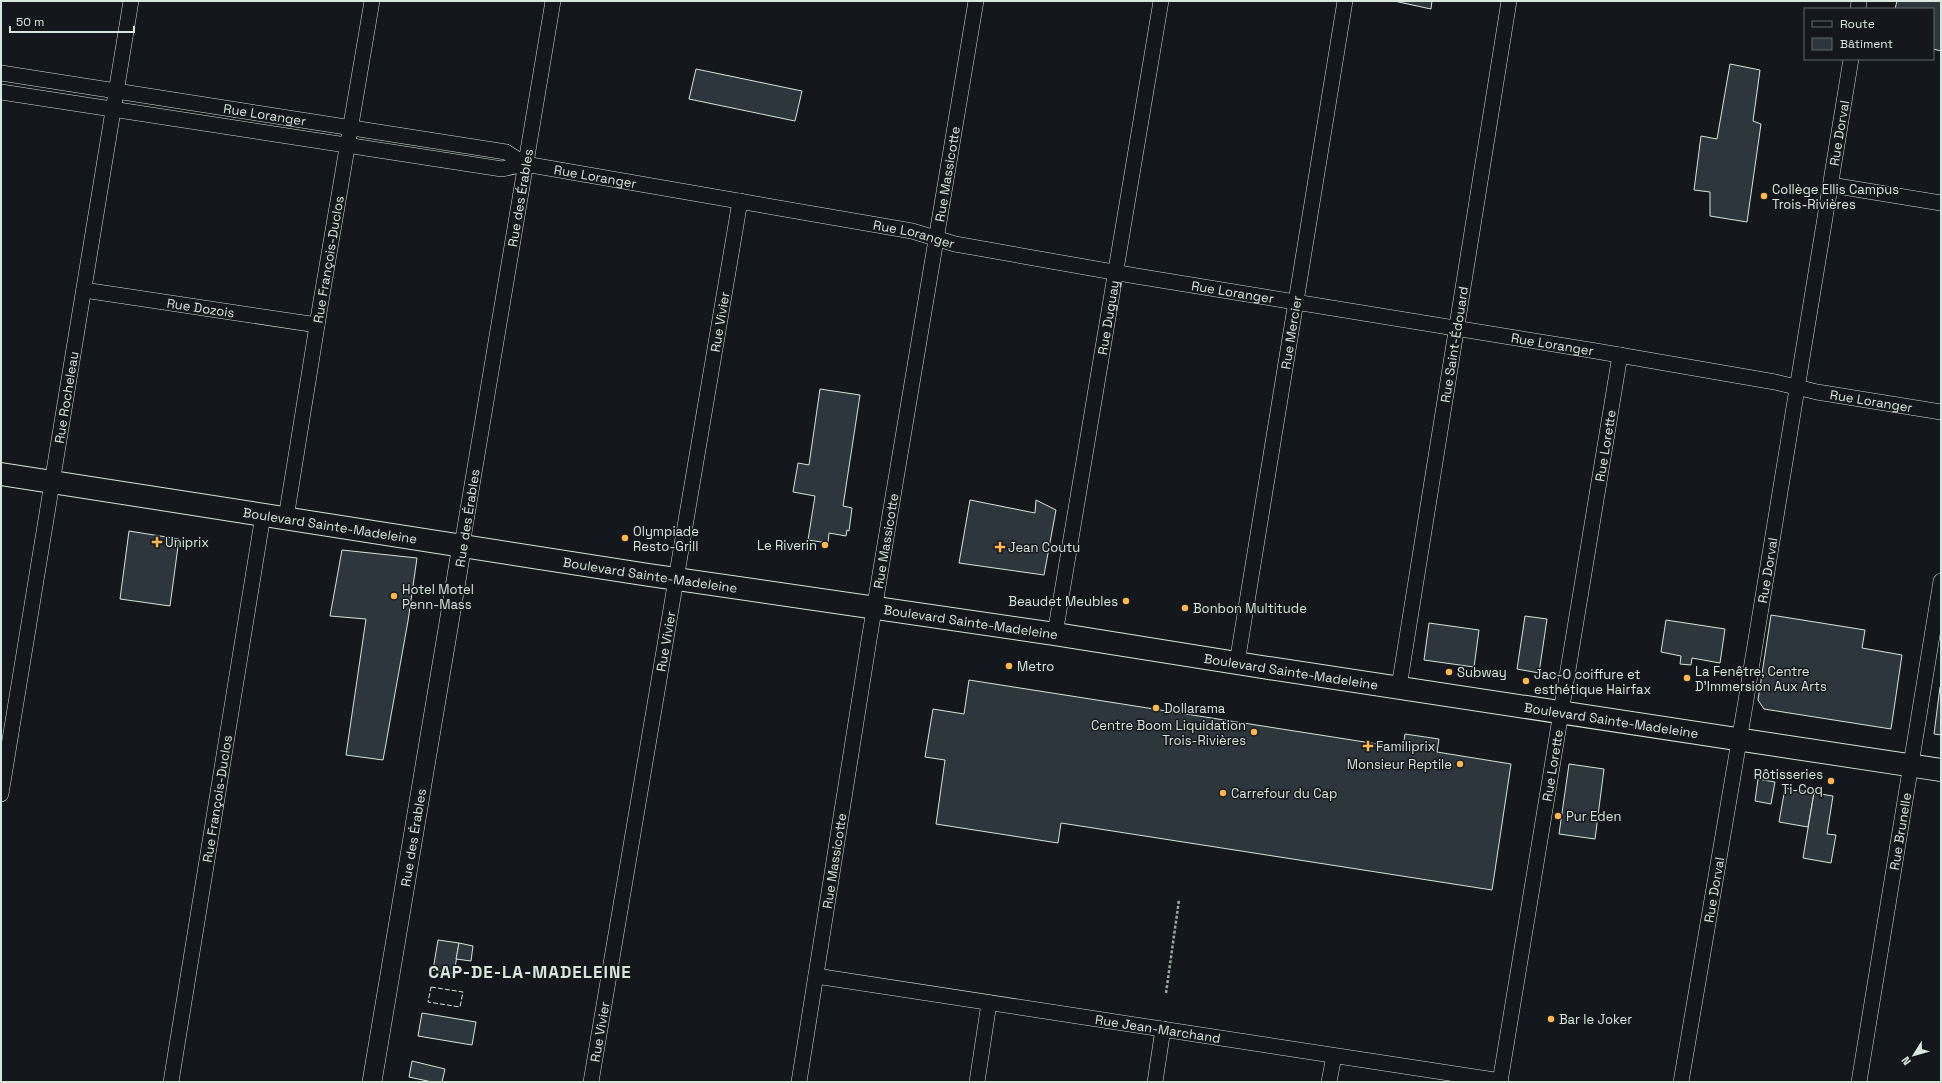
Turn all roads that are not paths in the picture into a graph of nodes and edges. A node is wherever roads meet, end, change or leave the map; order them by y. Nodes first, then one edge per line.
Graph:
1 (131, 1) edge
2 (372, 1) edge
3 (553, 1) edge
4 (976, 1) edge
5 (1161, 1) edge
6 (1345, 1) edge
7 (1509, 1) edge
8 (1850, 60) edge
9 (1, 73) edge
10 (116, 91) junction
11 (1, 92) edge
12 (113, 109) junction
13 (351, 128) junction
14 (348, 145) junction
15 (525, 164) junction
16 (1831, 185) junction
17 (740, 201) junction
18 (1941, 203) edge
19 (937, 238) junction
20 (1116, 272) junction
21 (84, 290) junction
22 (1295, 302) junction
23 (317, 325) junction
24 (1456, 329) junction
25 (1620, 355) junction
26 (1797, 387) junction
27 (1941, 412) edge
28 (1, 474) edge
29 (52, 481) junction
30 (263, 515) junction
31 (286, 518) junction
32 (462, 545) junction
33 (676, 578) junction
34 (1941, 581) edge
35 (875, 607) junction
36 (1055, 634) junction
37 (1237, 663) junction
38 (1399, 687) junction
39 (1561, 712) junction
40 (1739, 740) junction
41 (1912, 765) junction
42 (1941, 770) edge
43 (1, 794) edge
44 (816, 976) junction
45 (989, 1003) junction
46 (1163, 1029) junction
47 (1334, 1056) junction
48 (1501, 1081) edge
49 (171, 1082) edge
50 (372, 1082) edge
51 (591, 1082) edge
52 (799, 1082) edge
53 (976, 1082) edge
54 (1155, 1082) edge
55 (1329, 1082) edge
56 (1681, 1082) edge
57 (1859, 1082) edge

1 - 10 street, Rue Rocheleau
2 - 13 street, Rue François-Duclos
3 - 15 street, Rue des Érables
4 - 19 street, Rue Massicotte
5 - 20 street, Rue Duguay
6 - 22 street, Rue Mercier
7 - 24 street, Rue Saint-Édouard
8 - 16 street, Rue Dorval
9 - 10 street, Rue Loranger
10 - 12 street, Rue Rocheleau
10 - 13 street, Rue Loranger
11 - 12 street, Rue Loranger
12 - 14 street, Rue Loranger
12 - 21 street, Rue Rocheleau
13 - 14 street, Rue François-Duclos
13 - 15 street, Rue Loranger
14 - 15 street, Rue Loranger
14 - 23 street, Rue François-Duclos
15 - 17 street, Rue Loranger
15 - 32 street, Rue des Érables
16 - 18 street
16 - 26 street, Rue Dorval
17 - 19 street, Rue Loranger
17 - 33 street, Rue Vivier
19 - 20 street, Rue Loranger
19 - 35 street, Rue Massicotte
20 - 22 street, Rue Loranger
20 - 36 street, Rue Duguay
21 - 23 street, Rue Dozois
21 - 29 street, Rue Rocheleau
22 - 24 street, Rue Loranger
22 - 37 street, Rue Mercier
23 - 31 street, Rue François-Duclos
24 - 25 street, Rue Loranger
24 - 38 street, Rue Saint-Édouard
25 - 26 street, Rue Loranger
25 - 39 street, Rue Lorette
26 - 27 street, Rue Loranger
26 - 40 street, Rue Dorval
28 - 29 main road, Boulevard Sainte-Madeleine
29 - 30 main road, Boulevard Sainte-Madeleine
29 - 43 street, Rue Rocheleau
30 - 31 main road, Boulevard Sainte-Madeleine
30 - 49 street, Rue François-Duclos
31 - 32 main road, Boulevard Sainte-Madeleine
32 - 33 main road, Boulevard Sainte-Madeleine
32 - 50 street, Rue des Érables
33 - 35 main road, Boulevard Sainte-Madeleine
33 - 51 street, Rue Vivier
34 - 41 street, Rue Brunelle
35 - 36 main road, Boulevard Sainte-Madeleine
35 - 44 street, Rue Massicotte
36 - 37 main road, Boulevard Sainte-Madeleine
37 - 38 main road, Boulevard Sainte-Madeleine
38 - 39 main road, Boulevard Sainte-Madeleine
39 - 40 main road, Boulevard Sainte-Madeleine
39 - 48 street, Rue Lorette
40 - 41 main road, Boulevard Sainte-Madeleine
40 - 56 street, Rue Dorval
41 - 42 main road, Boulevard Sainte-Madeleine
41 - 57 street, Rue Brunelle
44 - 45 street, Rue Jean-Marchand
44 - 52 street, Rue Massicotte
45 - 46 street, Rue Jean-Marchand
45 - 53 street
46 - 47 street, Rue Jean-Marchand
46 - 54 street
47 - 48 street, Rue Jean-Marchand
47 - 55 street

